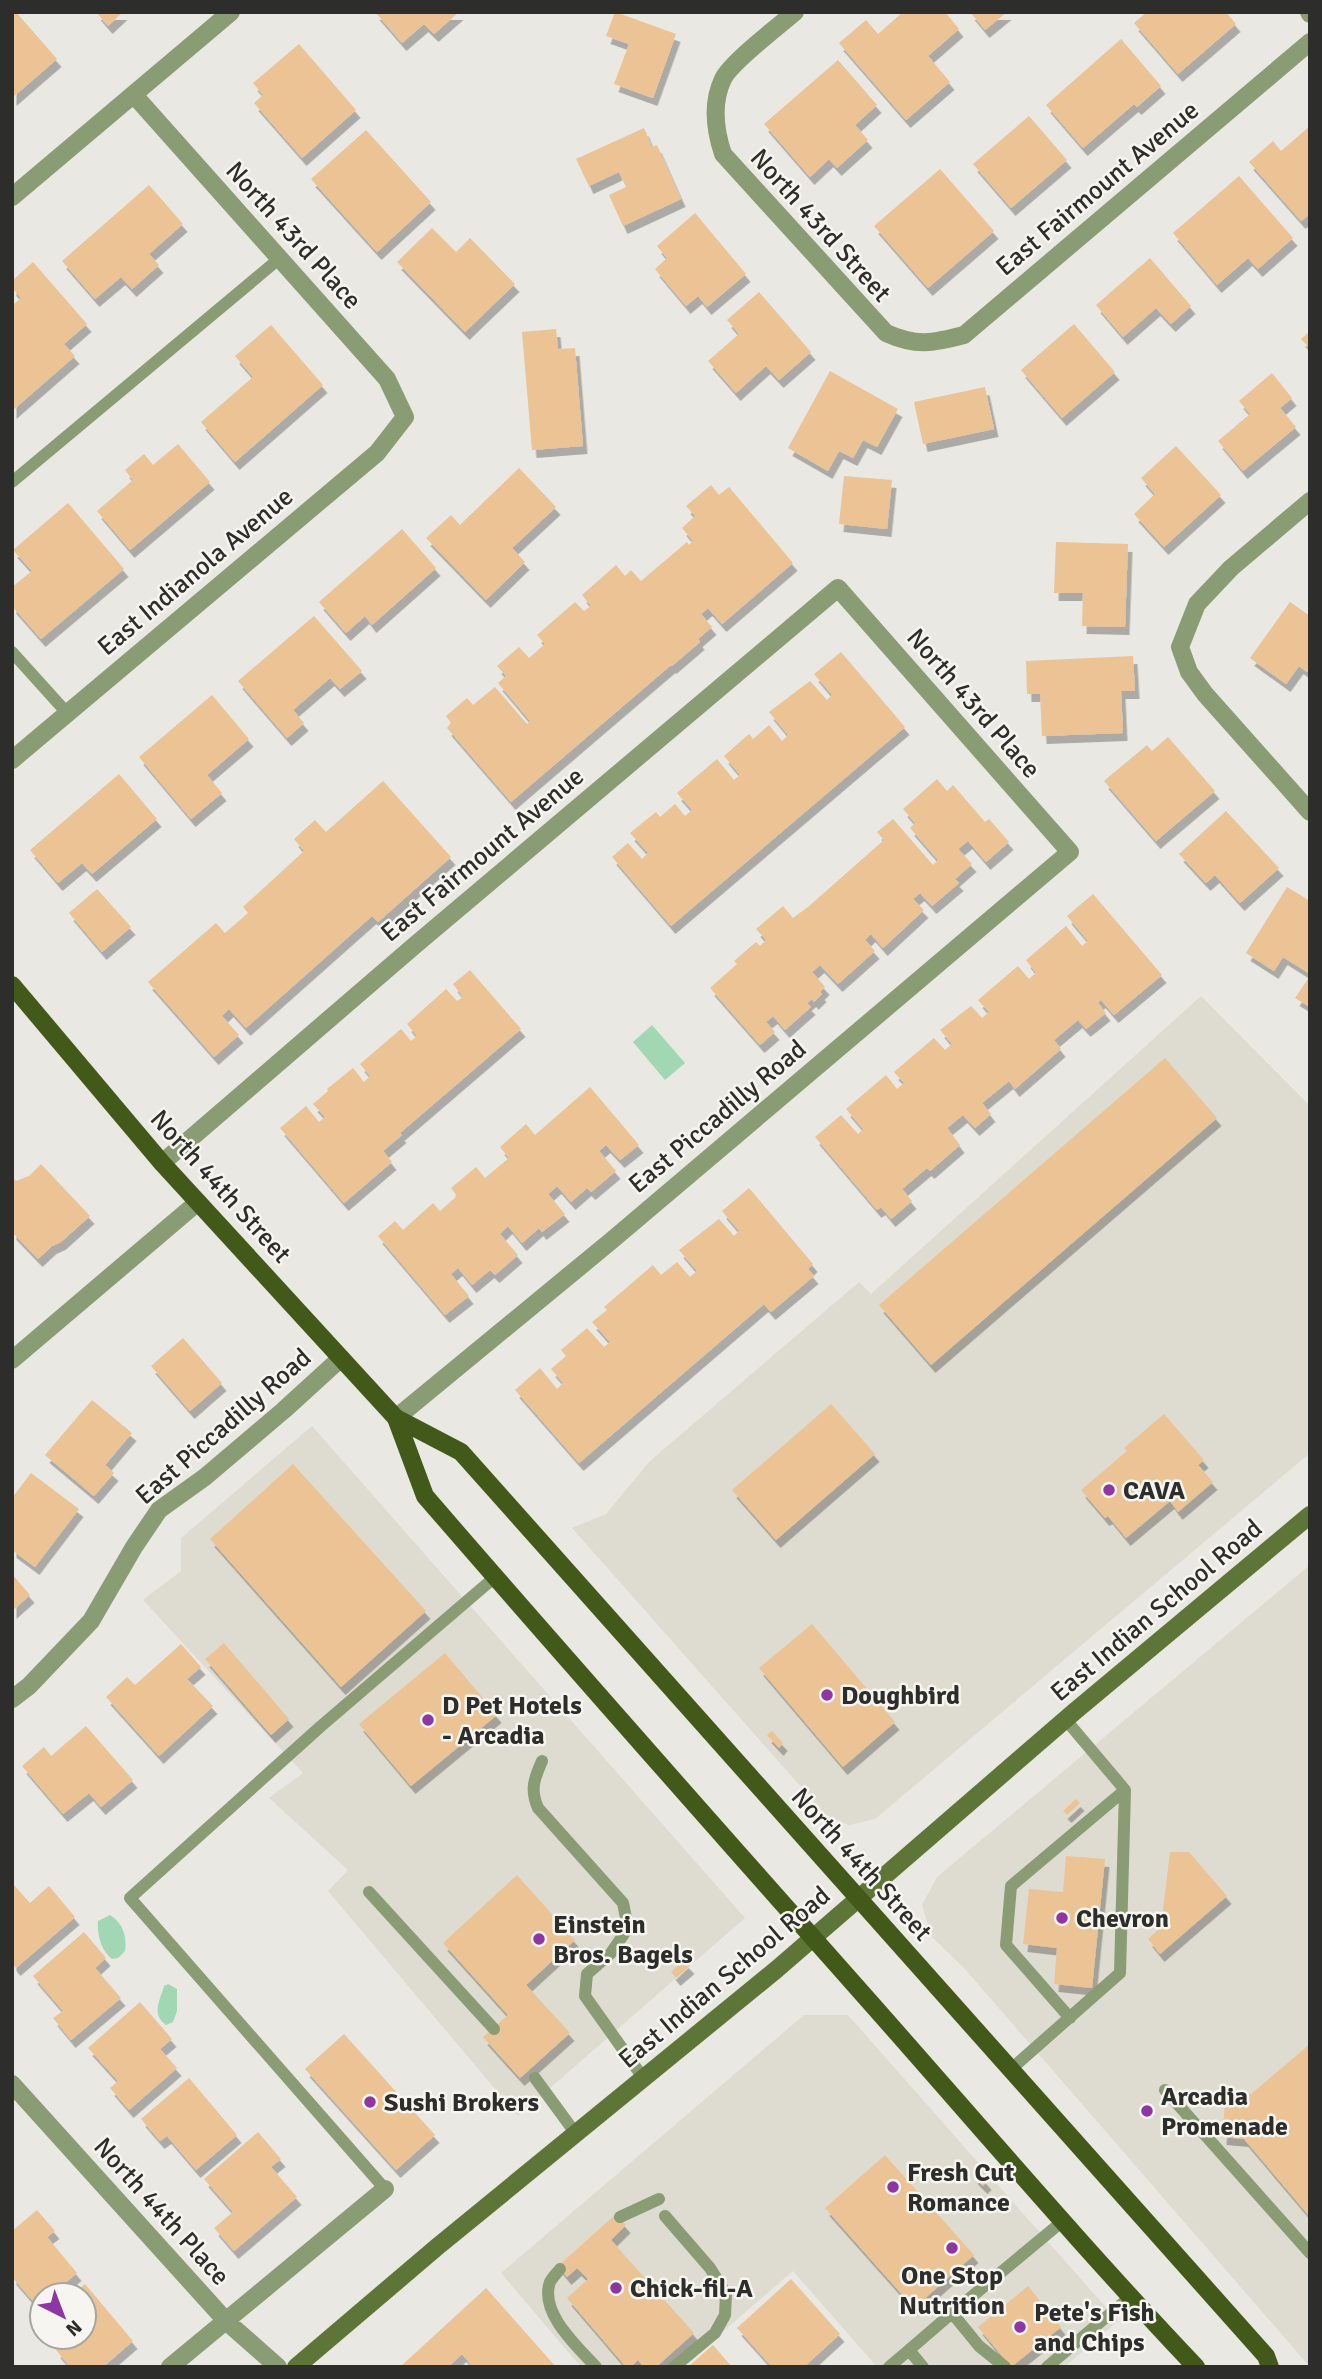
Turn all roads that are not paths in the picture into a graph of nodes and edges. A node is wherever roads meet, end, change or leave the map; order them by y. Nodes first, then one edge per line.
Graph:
1 (231, 12) edge
2 (795, 12) edge
3 (1310, 42) edge
4 (134, 95) junction
5 (12, 197) edge
6 (280, 258) junction
7 (905, 342) joint
8 (405, 417) joint
9 (12, 482) edge
10 (1310, 501) edge
11 (838, 588) joint
12 (12, 652) edge
13 (67, 713) junction
14 (12, 760) edge
15 (1310, 812) edge
16 (1070, 852) joint
17 (12, 985) edge
18 (162, 1163) junction
19 (198, 1202) junction
20 (341, 1358) junction
21 (12, 1360) edge
22 (396, 1418) junction
23 (1310, 1515) edge
24 (495, 1577) junction
25 (12, 1699) edge
26 (1066, 1720) junction
27 (542, 1761) dead end
28 (1125, 1790) junction
29 (369, 1892) dead end
30 (858, 1899) junction
31 (811, 1939) junction
32 (1070, 2018) junction
33 (494, 2029) dead end
34 (1010, 2070) junction
35 (535, 2078) dead end
36 (643, 2078) junction
37 (12, 2084) edge
38 (1165, 2090) dead end
39 (576, 2134) junction
40 (385, 2189) joint
41 (659, 2199) dead end
42 (665, 2216) dead end
43 (620, 2217) dead end
44 (1064, 2220) junction
45 (1310, 2253) edge
46 (559, 2269) dead end
47 (1130, 2297) junction
48 (952, 2313) junction
49 (227, 2322) junction
50 (909, 2350) junction
51 (170, 2367) edge
52 (278, 2367) edge
53 (296, 2367) edge
54 (596, 2367) edge
55 (674, 2367) edge
56 (889, 2367) edge
57 (923, 2367) edge
58 (1005, 2367) edge
59 (1047, 2367) edge
60 (1196, 2367) edge
61 (1270, 2367) edge

1 - 4 street
2 - 7 street, North 43rd Street
3 - 7 street, East Fairmount Avenue
4 - 5 street
4 - 6 street, North 43rd Place
6 - 8 street, North 43rd Place
6 - 9 lane
8 - 13 street, East Indianola Avenue
10 - 15 street
11 - 16 street, North 43rd Place
11 - 18 street, East Fairmount Avenue
12 - 13 lane
13 - 14 street, East Indianola Avenue
16 - 22 street, East Piccadilly Road
17 - 18 main road, North 44th Street
18 - 19 main road, North 44th Street
19 - 20 main road, North 44th Street
19 - 21 street
20 - 22 main road, North 44th Street
20 - 25 street, East Piccadilly Road
22 - 24 main road, North 44th Street
22 - 30 main road, North 44th Street
23 - 26 main road, East Indian School Road
24 - 31 main road, North 44th Street
24 - 40 lane
26 - 28 lane
26 - 30 main road, East Indian School Road
27 - 36 lane
28 - 32 lane
28 - 32 lane
29 - 33 lane
30 - 31 main road, East Indian School Road
30 - 34 main road, North 44th Street
31 - 36 main road, East Indian School Road
31 - 44 main road, North 44th Street
32 - 34 lane
34 - 61 main road, North 44th Street
35 - 39 lane
36 - 39 main road, East Indian School Road
37 - 49 street, North 44th Place
38 - 45 lane
39 - 53 main road, East Indian School Road
40 - 49 street
41 - 43 lane
42 - 55 lane
44 - 47 main road, North 44th Street
44 - 48 lane
46 - 54 lane
47 - 59 lane
47 - 60 main road, North 44th Street
48 - 50 lane
48 - 58 lane
49 - 51 street
49 - 52 street, North 44th Place
50 - 56 lane
50 - 57 lane

